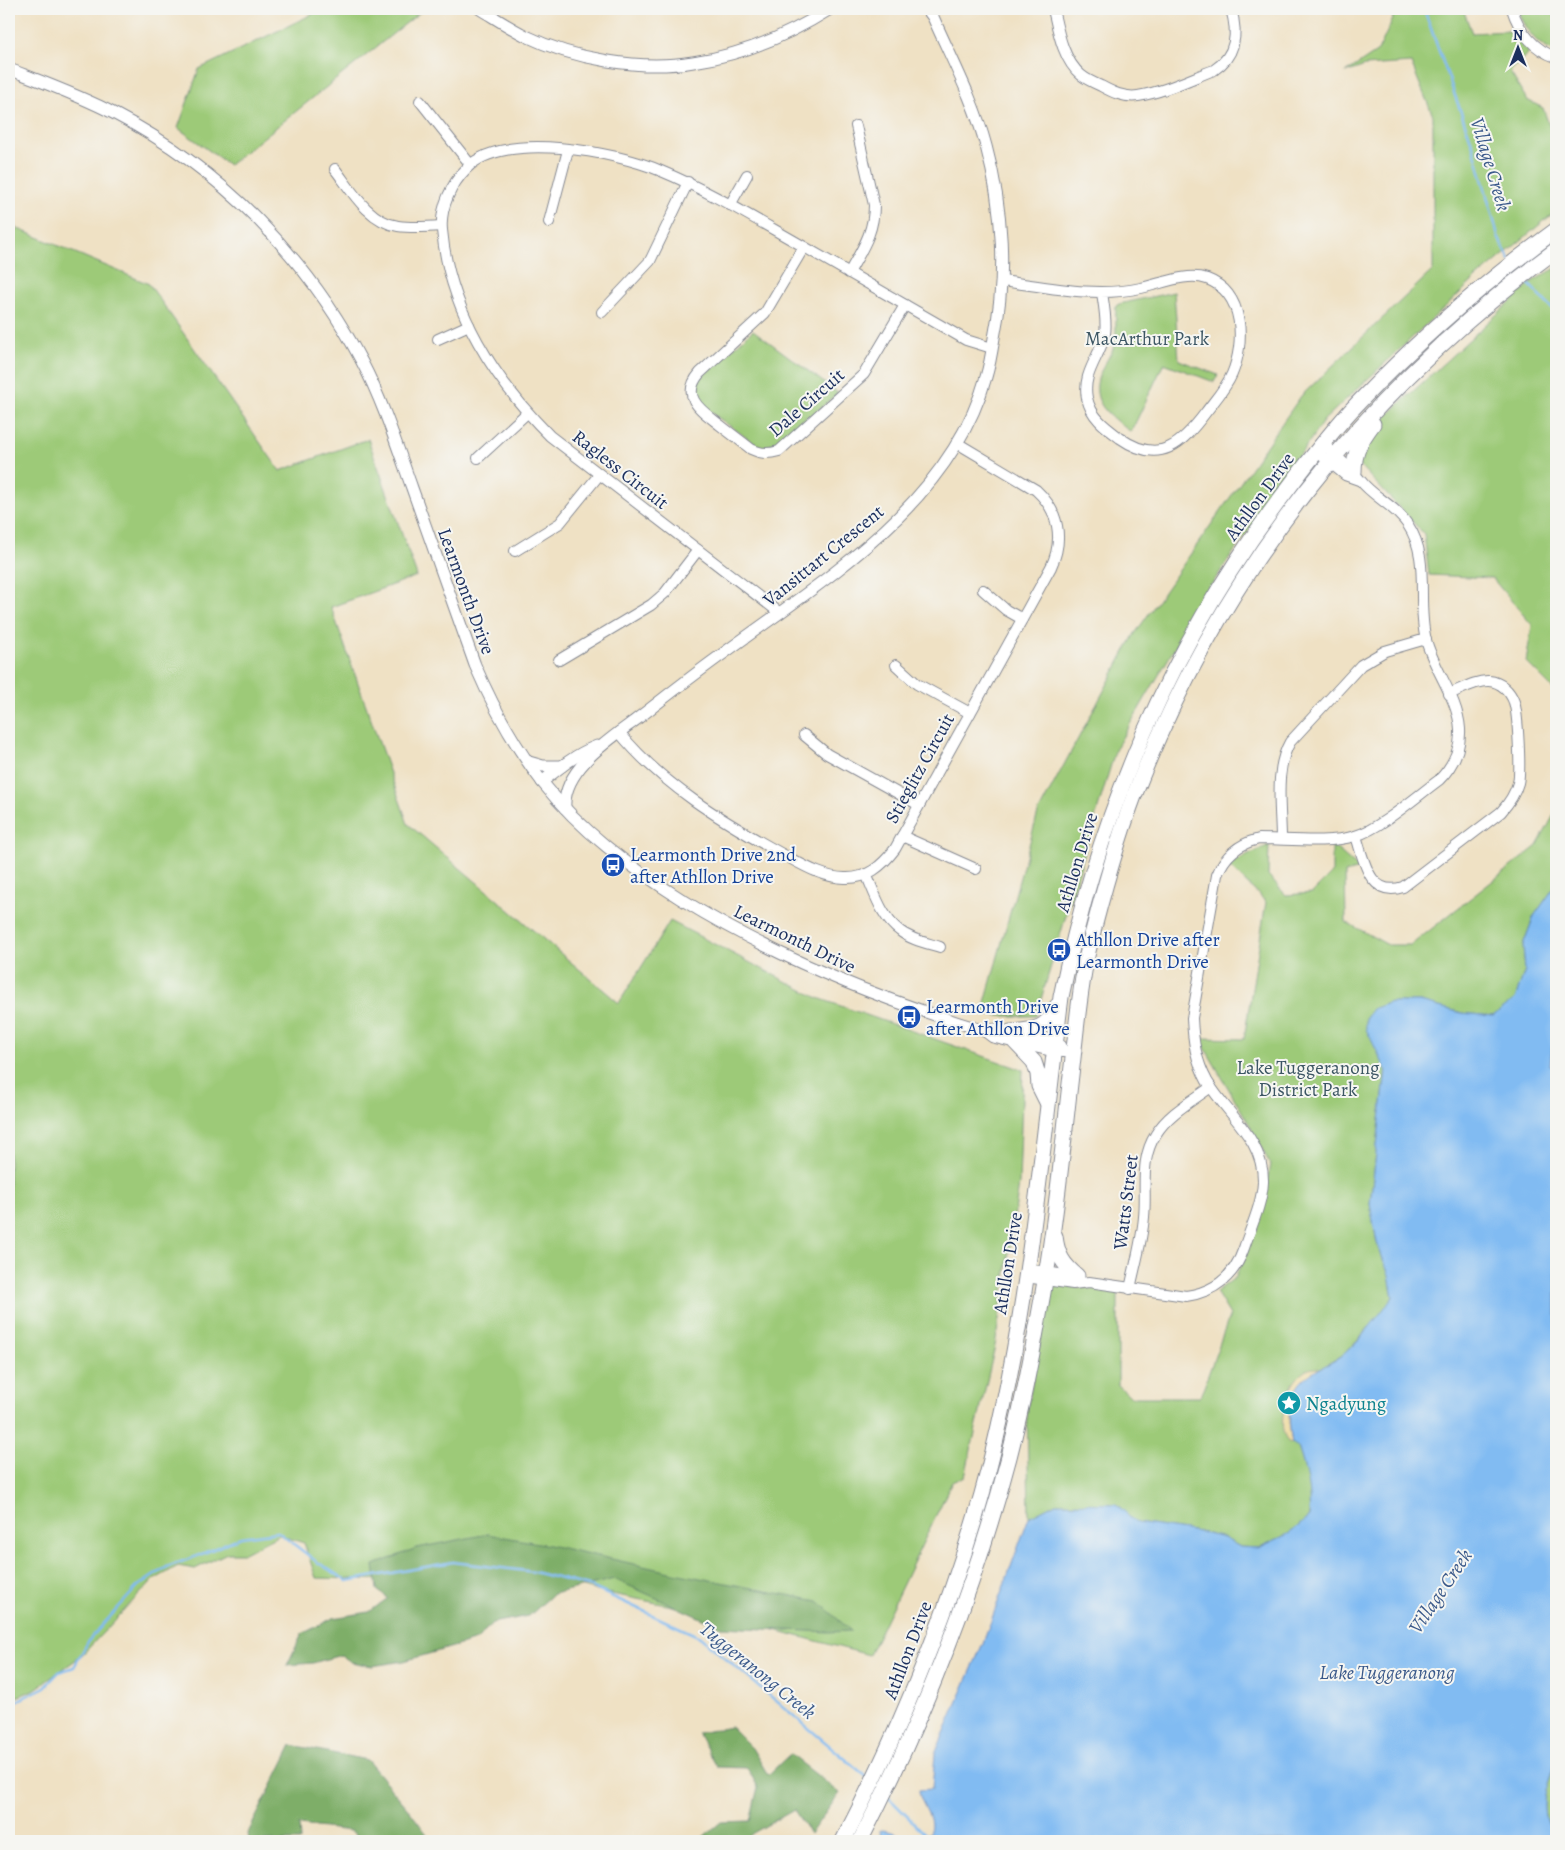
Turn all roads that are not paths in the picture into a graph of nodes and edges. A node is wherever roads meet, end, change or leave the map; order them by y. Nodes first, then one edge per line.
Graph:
1 (830, 9) edge
2 (1052, 9) edge
3 (1231, 9) edge
4 (1512, 9) edge
5 (483, 10) edge
6 (931, 12) edge
7 (1556, 57) edge
8 (9, 68) edge
9 (420, 101) dead end
10 (856, 126) dead end
11 (568, 150) junction
12 (470, 164) junction
13 (335, 169) dead end
14 (747, 175) dead end
15 (688, 182) junction
16 (730, 205) junction
17 (549, 222) dead end
18 (441, 226) junction
19 (1556, 230) edge
20 (804, 247) junction
21 (1556, 250) edge
22 (848, 273) junction
23 (1002, 281) junction
24 (1102, 293) junction
25 (905, 305) junction
26 (602, 312) dead end
27 (469, 325) junction
28 (438, 339) dead end
29 (992, 348) junction
30 (1389, 394) junction
31 (527, 413) junction
32 (957, 443) junction
33 (1320, 448) junction
34 (478, 458) dead end
35 (1332, 458) junction
36 (599, 475) junction
37 (1357, 476) junction
38 (698, 550) junction
39 (515, 551) dead end
40 (983, 590) dead end
41 (780, 613) junction
42 (1022, 619) junction
43 (1426, 639) junction
44 (559, 660) dead end
45 (896, 665) dead end
46 (1449, 694) junction
47 (970, 713) junction
48 (619, 732) junction
49 (804, 735) dead end
50 (601, 744) junction
51 (529, 762) junction
52 (562, 766) junction
53 (542, 782) junction
54 (919, 805) junction
55 (565, 808) junction
56 (902, 836) junction
57 (1356, 836) junction
58 (1281, 840) junction
59 (976, 870) dead end
60 (866, 874) junction
61 (940, 947) dead end
62 (1061, 997) junction
63 (1012, 1037) junction
64 (1055, 1047) junction
65 (1074, 1052) junction
66 (1211, 1087) junction
67 (1048, 1104) junction
68 (1053, 1222) junction
69 (1027, 1273) junction
70 (1046, 1276) junction
71 (1083, 1279) junction
72 (1130, 1289) junction
73 (882, 1780) junction
74 (843, 1841) edge
75 (860, 1841) edge

1 - 5 street
2 - 3 street
4 - 7 street
6 - 23 street, Vansittart Crescent
8 - 51 street, Learmonth Drive
9 - 12 street
10 - 22 street
11 - 12 street, Ragless Circuit
11 - 15 street, Ragless Circuit
11 - 17 street
12 - 18 street, Ragless Circuit
13 - 18 street
14 - 16 street
15 - 16 street, Ragless Circuit
15 - 26 street
16 - 20 street, Ragless Circuit
18 - 27 street, Ragless Circuit
19 - 33 main road, Athllon Drive
20 - 22 street, Ragless Circuit
20 - 25 street, Dale Circuit
21 - 30 main road, Athllon Drive
22 - 25 street, Ragless Circuit
23 - 24 street
23 - 29 street, Vansittart Crescent
24 - 24 street
25 - 29 street, Ragless Circuit
27 - 28 street
27 - 31 street, Ragless Circuit
29 - 32 street, Vansittart Crescent
30 - 35 main road, Athllon Drive
30 - 37 main road
31 - 34 street
31 - 36 street, Ragless Circuit
32 - 41 street, Vansittart Crescent
32 - 42 street, Stieglitz Circuit
33 - 35 street
33 - 62 main road, Athllon Drive
35 - 37 street
35 - 65 main road, Athllon Drive
36 - 38 street, Ragless Circuit
36 - 39 street
37 - 43 street
38 - 41 street, Ragless Circuit
38 - 44 street
40 - 42 street
41 - 48 street, Vansittart Crescent
42 - 47 street, Stieglitz Circuit
43 - 46 street
43 - 58 street
45 - 47 street
46 - 57 street
46 - 57 street
47 - 54 street, Stieglitz Circuit
48 - 50 street, Vansittart Crescent
48 - 60 street, Stieglitz Circuit
49 - 54 street
50 - 52 street, Vansittart Crescent
50 - 55 street, Vansittart Crescent
51 - 52 street
51 - 53 street, Learmonth Drive
52 - 53 street, Vansittart Crescent
53 - 55 street, Learmonth Drive
54 - 56 street, Stieglitz Circuit
55 - 63 street, Learmonth Drive
56 - 59 street
56 - 60 street, Stieglitz Circuit
57 - 58 street
58 - 66 street
60 - 61 street
62 - 63 main road
62 - 64 main road, Athllon Drive
63 - 64 street, Learmonth Drive
63 - 67 main road
64 - 65 street, Learmonth Drive
64 - 67 main road, Athllon Drive
65 - 68 main road, Athllon Drive
66 - 72 street, Watts Street
66 - 72 street
67 - 69 main road, Athllon Drive
68 - 70 main road, Athllon Drive
68 - 71 main road
69 - 70 street
69 - 73 main road, Athllon Drive
70 - 71 street
70 - 73 main road, Athllon Drive
71 - 72 street
73 - 74 main road, Athllon Drive
73 - 75 main road, Athllon Drive

